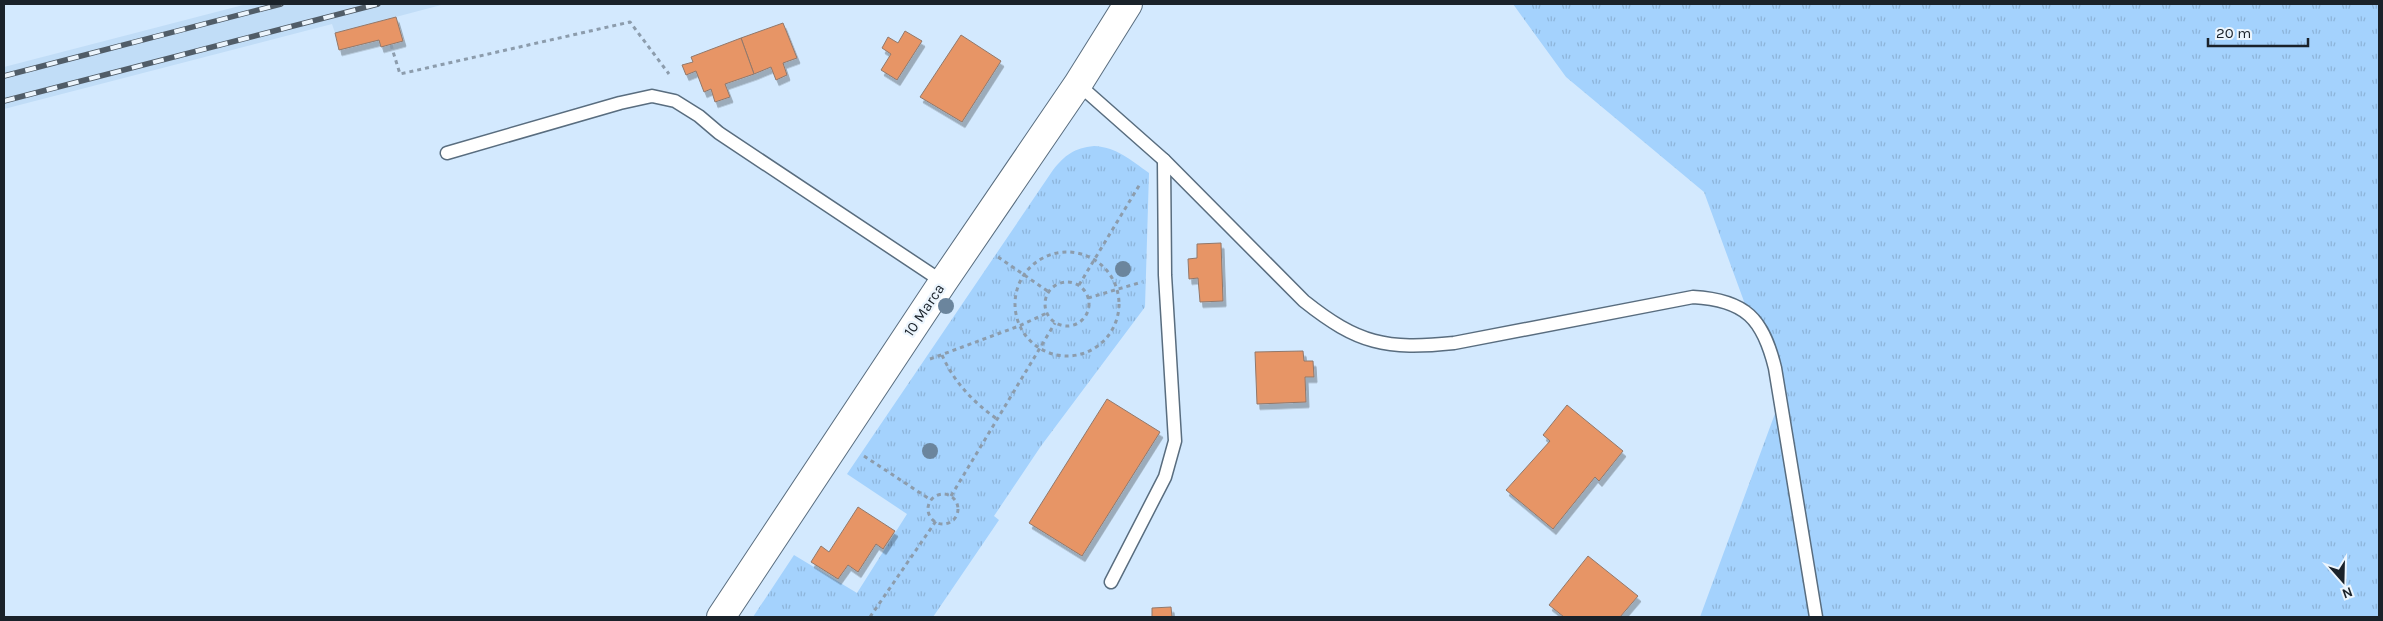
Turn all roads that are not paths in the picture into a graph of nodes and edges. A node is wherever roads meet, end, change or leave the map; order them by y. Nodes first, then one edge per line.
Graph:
1 (1128, 4) edge
2 (1078, 84) junction
3 (447, 153) dead end
4 (1164, 160) junction
5 (943, 282) junction
6 (1111, 582) dead end
7 (721, 617) edge
8 (1816, 617) edge

1 - 2 street, 10 Marca
2 - 4 lane
2 - 5 street, 10 Marca
3 - 5 lane
4 - 6 lane
4 - 8 lane
5 - 7 street, 10 Marca

